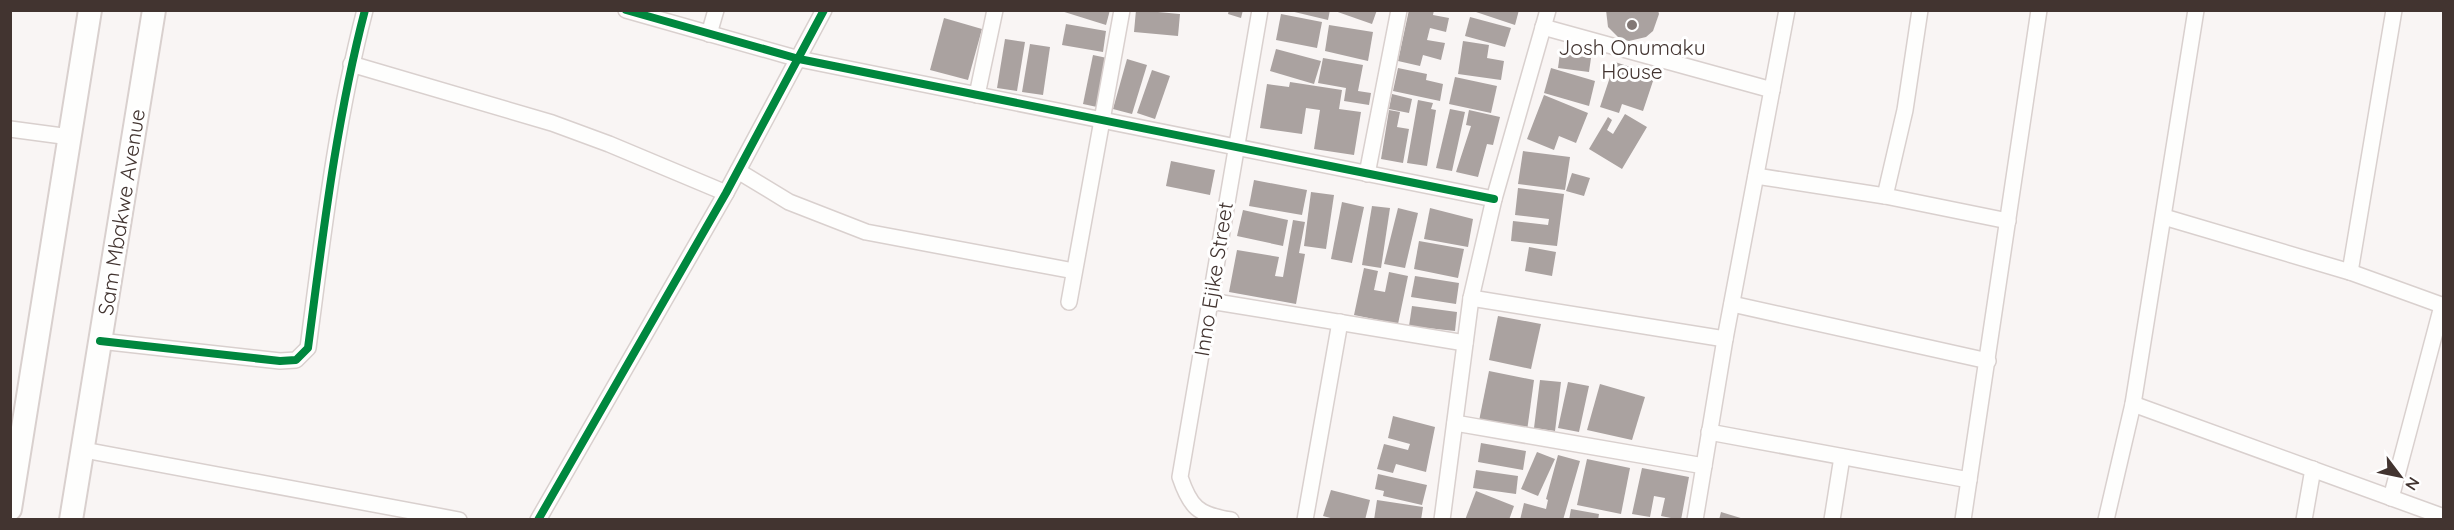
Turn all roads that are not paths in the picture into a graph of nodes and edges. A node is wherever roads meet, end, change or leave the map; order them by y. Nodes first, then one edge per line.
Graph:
1 (90, 10) edge
2 (154, 10) edge
3 (365, 10) edge
4 (626, 10) edge
5 (716, 10) edge
6 (825, 10) edge
7 (994, 10) edge
8 (1122, 10) edge
9 (1260, 10) edge
10 (1399, 10) edge
11 (1548, 10) edge
12 (1787, 10) edge
13 (1920, 10) edge
14 (2038, 10) edge
15 (2196, 10) edge
16 (2394, 10) edge
17 (1543, 27) junction
18 (709, 34) junction
19 (799, 59) junction
20 (351, 64) junction
21 (1772, 90) junction
22 (977, 95) junction
23 (1102, 121) junction
24 (10, 129) edge
25 (70, 137) junction
26 (1234, 148) junction
27 (738, 171) junction
28 (1367, 174) junction
29 (1756, 176) junction
30 (726, 193) junction
31 (1885, 196) junction
32 (1494, 199) junction
33 (2164, 217) junction
34 (2008, 221) junction
35 (1074, 271) junction
36 (2350, 272) junction
37 (1471, 298) junction
38 (1210, 301) junction
39 (1069, 302) dead end
40 (1732, 304) junction
41 (2443, 306) edge
42 (1340, 322) junction
43 (1725, 339) junction
44 (100, 341) junction
45 (1465, 343) junction
46 (1988, 361) junction
47 (2133, 404) junction
48 (1455, 423) junction
49 (1709, 432) junction
50 (84, 450) junction
51 (1842, 457) junction
52 (1704, 466) junction
53 (2313, 469) junction
54 (1969, 480) junction
55 (2391, 498) junction
56 (10, 508) edge
57 (2444, 517) edge
58 (71, 519) edge
59 (459, 519) edge
60 (538, 519) edge
61 (1231, 519) edge
62 (1305, 519) edge
63 (1442, 519) edge
64 (1695, 519) edge
65 (1832, 519) edge
66 (1963, 519) edge
67 (2106, 519) edge
68 (2304, 519) edge

1 - 25 main road
2 - 44 main road, Sam Mbakwe Avenue
3 - 20 street
4 - 18 street
5 - 18 street
6 - 19 street
7 - 22 street
8 - 23 street
9 - 26 street, Inno Ejike Street
10 - 28 street
11 - 17 street
12 - 21 street
13 - 31 street
14 - 34 street
15 - 33 street
16 - 36 street
17 - 21 street
17 - 32 street
18 - 19 street
19 - 22 street
19 - 27 street
20 - 30 street
20 - 44 street
21 - 29 street
22 - 23 street
23 - 26 street
23 - 35 street
24 - 25 street
25 - 56 main road
26 - 28 street
26 - 38 street, Inno Ejike Street
27 - 30 street
27 - 35 street
28 - 32 street
29 - 31 street
29 - 40 street
30 - 60 street
31 - 34 street
32 - 37 street
33 - 36 street
33 - 47 street
34 - 46 street
35 - 39 street
36 - 41 street
37 - 43 street
37 - 45 street
38 - 42 street
38 - 61 street, Inno Ejike Street
40 - 43 street
40 - 46 street
41 - 55 street
42 - 45 street
42 - 62 street
43 - 49 street
44 - 50 main road, Sam Mbakwe Avenue
45 - 48 street
46 - 54 street
47 - 53 street
47 - 67 street
48 - 52 street
48 - 63 street
49 - 51 street
49 - 52 street
50 - 58 main road, Sam Mbakwe Avenue
50 - 59 street
51 - 54 street
51 - 65 street
52 - 64 street
53 - 55 street
53 - 68 street
54 - 66 street
55 - 57 street

